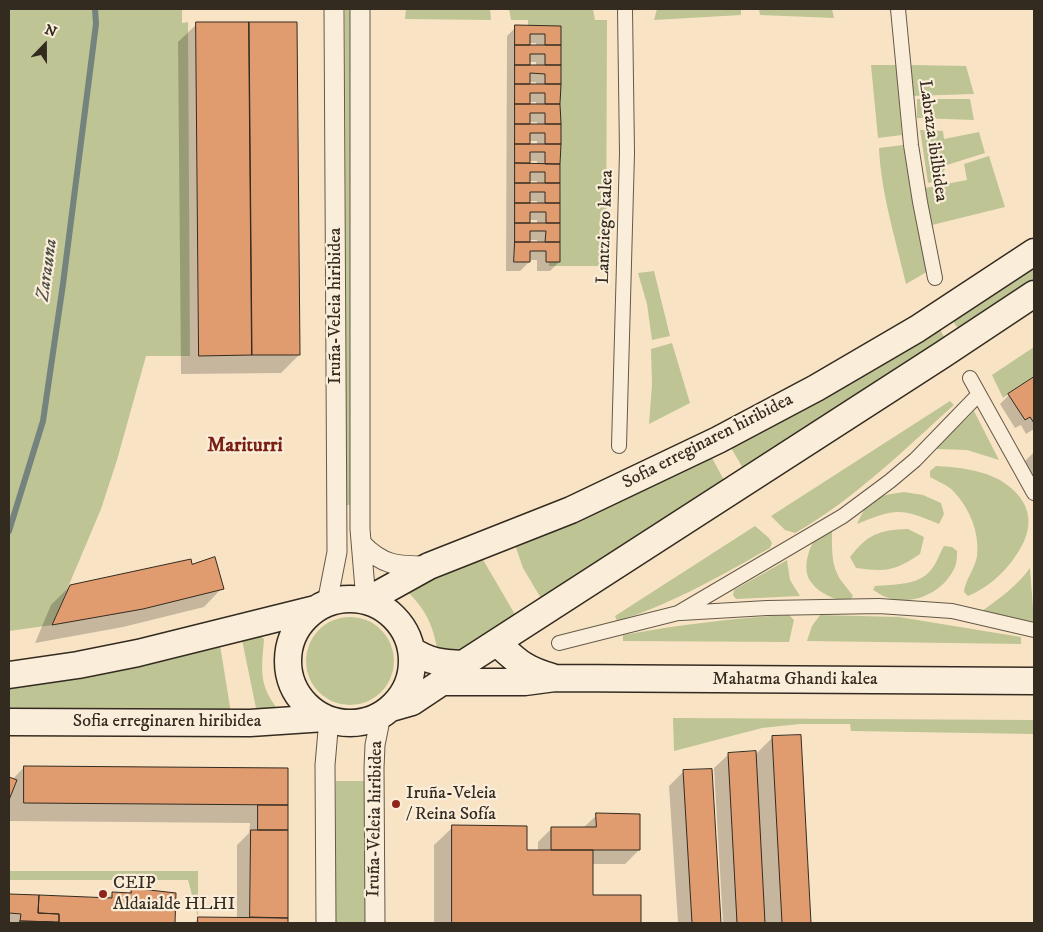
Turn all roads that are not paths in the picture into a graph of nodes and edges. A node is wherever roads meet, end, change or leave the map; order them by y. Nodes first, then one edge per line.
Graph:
1 (334, 9) edge
2 (360, 9) edge
3 (625, 9) edge
4 (898, 9) edge
5 (1034, 252) edge
6 (935, 278) dead end
7 (1034, 294) edge
8 (970, 378) dead end
9 (979, 394) junction
10 (619, 446) dead end
11 (1034, 493) edge
12 (362, 544) junction
13 (429, 566) junction
14 (366, 601) junction
15 (321, 606) junction
16 (678, 613) junction
17 (1034, 630) edge
18 (497, 643) junction
19 (559, 643) dead end
20 (411, 650) junction
21 (463, 664) junction
22 (9, 675) edge
23 (555, 678) junction
24 (1034, 681) edge
25 (442, 682) junction
26 (386, 712) junction
27 (327, 719) junction
28 (9, 722) edge
29 (326, 923) edge
30 (375, 923) edge

1 - 15 street, Iruña-Veleia hiribidea
2 - 12 street, Iruña-Veleia hiribidea
3 - 10 street, Lantziego kalea
4 - 6 street, Labraza ibilbidea
5 - 13 main road, Sofia erreginaren hiribidea
7 - 18 main road
8 - 9 street
9 - 11 street
9 - 16 street
12 - 13 street
12 - 14 street, Iruña-Veleia hiribidea
13 - 14 main road, Sofia erreginaren hiribidea
14 - 15 main road
14 - 20 main road
15 - 22 main road
15 - 27 main road
16 - 17 street
16 - 19 street
18 - 21 main road
18 - 23 main road, Mahatma Ghandi kalea
20 - 21 main road
20 - 26 main road
21 - 25 main road
23 - 24 main road, Mahatma Ghandi kalea
23 - 25 main road, Mahatma Ghandi kalea
25 - 26 main road
26 - 27 main road
26 - 30 street, Iruña-Veleia hiribidea
27 - 28 main road, Sofia erreginaren hiribidea
27 - 29 street

